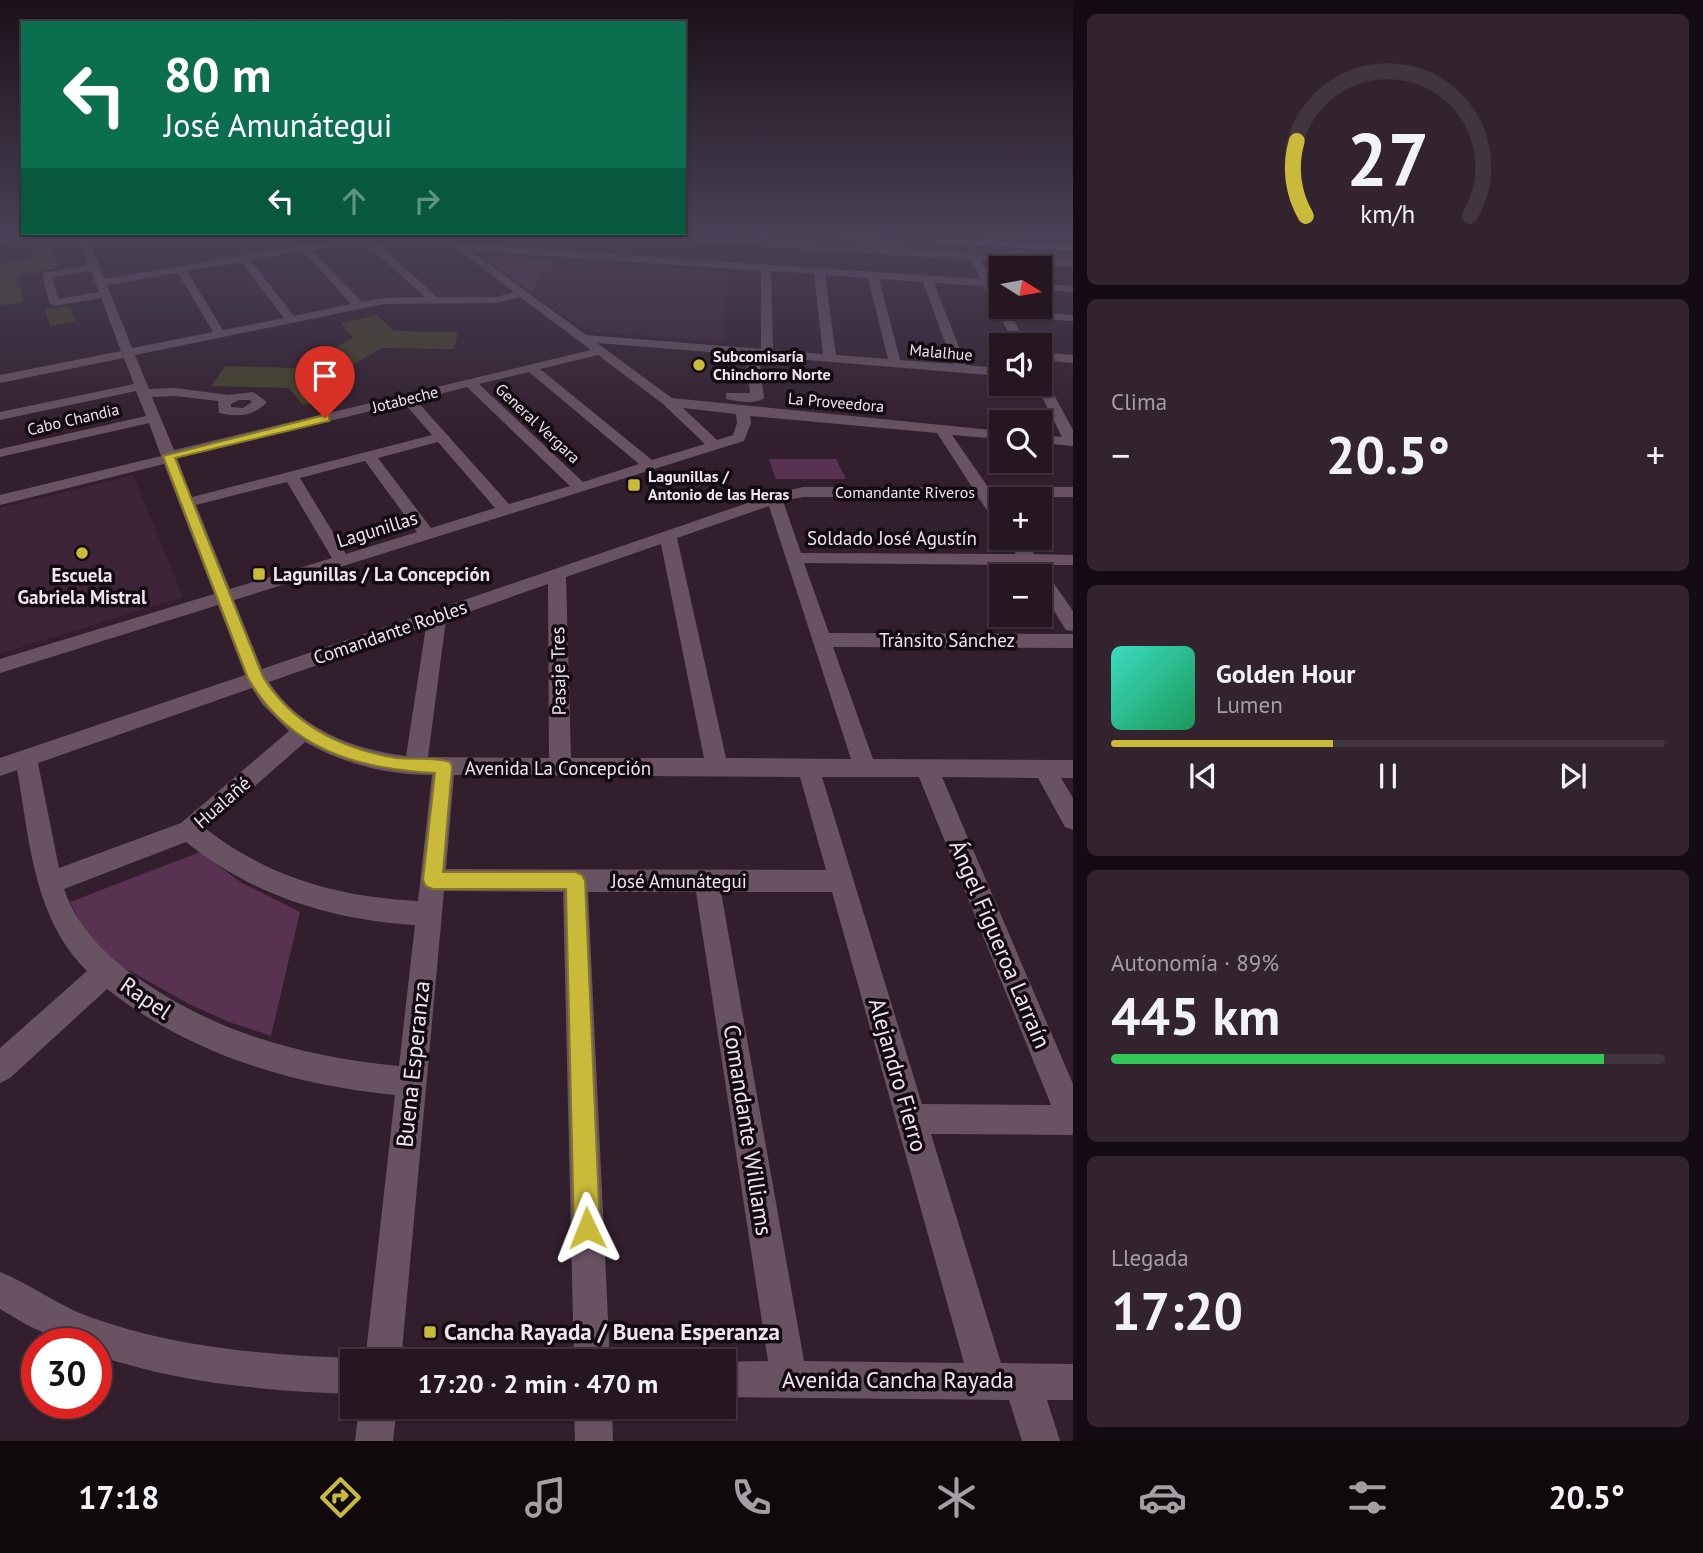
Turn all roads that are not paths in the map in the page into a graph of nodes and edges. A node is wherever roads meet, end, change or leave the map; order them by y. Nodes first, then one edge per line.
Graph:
1 (109, 303) edge
2 (201, 303) edge
3 (278, 303) edge
4 (356, 303) edge
5 (375, 303) edge
6 (536, 303) edge
7 (766, 303) edge
8 (823, 303) edge
9 (880, 303) edge
10 (936, 303) edge
11 (359, 306) junction
12 (1052, 316) edge
13 (1073, 318) edge
14 (291, 320) junction
15 (220, 335) junction
16 (585, 338) junction
17 (601, 351) junction
18 (752, 352) junction
19 (767, 353) junction
20 (128, 354) junction
21 (1052, 357) edge
22 (830, 358) junction
23 (1073, 359) edge
24 (895, 364) junction
25 (531, 368) junction
26 (961, 369) junction
27 (989, 371) edge
28 (0, 379) edge
29 (469, 380) junction
30 (142, 390) junction
31 (715, 395) dead end
32 (1049, 396) edge
33 (407, 398) junction
34 (231, 399) dead end
35 (668, 401) junction
36 (378, 406) junction
37 (743, 411) junction
38 (0, 416) edge
39 (154, 418) junction
40 (941, 429) junction
41 (989, 434) edge
42 (441, 437) junction
43 (1052, 440) edge
44 (1073, 442) edge
45 (715, 446) junction
46 (0, 453) edge
47 (369, 456) junction
48 (169, 457) junction
49 (650, 466) junction
50 (291, 476) junction
51 (581, 488) junction
52 (982, 492) junction
53 (1073, 492) edge
54 (777, 498) junction
55 (0, 500) edge
56 (989, 502) edge
57 (187, 503) junction
58 (506, 511) junction
59 (428, 535) junction
60 (668, 536) junction
61 (1022, 550) edge
62 (794, 558) junction
63 (1028, 559) junction
64 (1073, 560) edge
65 (342, 561) junction
66 (1032, 564) edge
67 (557, 574) junction
68 (1052, 594) edge
69 (224, 597) junction
70 (437, 615) junction
71 (1073, 625) edge
72 (821, 640) junction
73 (1073, 641) edge
74 (0, 666) edge
75 (256, 678) junction
76 (303, 731) junction
77 (26, 758) junction
78 (0, 767) edge
79 (430, 767) junction
80 (559, 768) junction
81 (717, 768) junction
82 (809, 769) junction
83 (865, 769) junction
84 (927, 769) junction
85 (1045, 769) junction
86 (1073, 769) edge
87 (1073, 820) edge
88 (189, 830) junction
89 (433, 880) junction
90 (575, 881) junction
91 (707, 881) junction
92 (842, 881) junction
93 (50, 883) junction
94 (429, 914) junction
95 (107, 971) junction
96 (0, 1068) edge
97 (412, 1082) junction
98 (911, 1119) junction
99 (1073, 1119) edge
100 (2, 1295) edge
101 (384, 1349) edge
102 (592, 1349) edge
103 (340, 1375) edge
104 (736, 1379) edge
105 (789, 1380) junction
106 (1005, 1381) junction
107 (1073, 1382) edge
108 (377, 1419) edge
109 (593, 1419) edge
110 (374, 1441) edge
111 (594, 1441) edge
112 (1041, 1441) edge

1 - 20 street, Avenida La Concepción
2 - 15 street
3 - 14 street
4 - 11 street
5 - 11 street
6 - 16 street
7 - 19 street
8 - 22 street
9 - 24 street
10 - 26 street
11 - 14 street
12 - 13 street
14 - 15 street
15 - 20 street
16 - 17 street
16 - 18 street, Malalhue
17 - 25 street, Jotabeche
17 - 35 street
18 - 19 street, Malalhue
18 - 31 street
19 - 22 street, Malalhue
20 - 28 street
20 - 30 street, Avenida La Concepción
21 - 23 street
22 - 24 street, Malalhue
24 - 26 street, Malalhue
25 - 29 street, Jotabeche
25 - 49 street
26 - 27 street, Malalhue
29 - 33 street, Jotabeche
29 - 36 street
29 - 51 street, General Vergara
30 - 34 street
30 - 38 street
30 - 39 street, Avenida La Concepción
32 - 44 street
33 - 36 street, Jotabeche
33 - 42 street
35 - 37 street, La Proveedora
35 - 45 street
36 - 48 street, Jotabeche
37 - 40 street, La Proveedora
37 - 45 street, Lagunillas
39 - 46 street, Cabo Chandia
39 - 48 street, Avenida La Concepción
40 - 41 street, La Proveedora
40 - 52 street
42 - 47 street
42 - 58 street
43 - 44 street
45 - 49 street, Lagunillas
47 - 50 street
47 - 59 street
48 - 55 street, Jotabeche
48 - 57 street, Avenida La Concepción
49 - 51 street, Lagunillas
50 - 57 street
50 - 65 street
51 - 58 street, Lagunillas
52 - 53 street, Comandante Riveros
52 - 54 street, Comandante Riveros
52 - 56 street
54 - 60 street, Comandante Robles
54 - 62 street
57 - 69 street, Avenida La Concepción
58 - 59 street, Lagunillas
59 - 65 street, Lagunillas
60 - 67 street, Comandante Robles
60 - 81 street
61 - 63 street
62 - 63 street, Soldado José Agustín
62 - 72 street
63 - 64 street, Soldado José Agustín
63 - 66 street
65 - 69 street, Lagunillas
67 - 70 street, Comandante Robles
67 - 80 street, Pasaje Tres
68 - 71 street
69 - 74 street, Lagunillas
69 - 75 street, Avenida La Concepción
70 - 75 street, Comandante Robles
70 - 79 street, Buena Esperanza
72 - 73 street, Tránsito Sánchez
72 - 83 street
75 - 76 street, Avenida La Concepción
75 - 77 street, Comandante Robles
76 - 79 street, Avenida La Concepción
76 - 88 street, Hualañé
77 - 78 street, Comandante Robles
77 - 93 street, Rapel
79 - 80 street, Avenida La Concepción
79 - 89 street, Buena Esperanza
80 - 81 street, Avenida La Concepción
81 - 82 street, Avenida La Concepción
82 - 83 street, Avenida La Concepción
82 - 92 street, Alejandro Fierro
83 - 84 street, Avenida La Concepción
84 - 85 street, Avenida La Concepción
84 - 99 street, Ángel Figueroa Larraín
85 - 86 street, Avenida La Concepción
85 - 87 street
88 - 93 street, Hualañé
88 - 94 street
89 - 90 street, José Amunátegui
89 - 94 street, Buena Esperanza
90 - 91 street, José Amunátegui
90 - 102 street
91 - 92 street, José Amunátegui
91 - 105 street, Comandante Williams
92 - 98 street, Alejandro Fierro
93 - 95 street, Rapel
94 - 97 street, Buena Esperanza
95 - 96 street
95 - 97 street, Rapel
97 - 101 street, Buena Esperanza
98 - 99 street
98 - 106 street, Alejandro Fierro
100 - 103 street
104 - 105 street, Avenida Cancha Rayada
105 - 106 street, Avenida Cancha Rayada
106 - 107 street, Avenida Cancha Rayada
106 - 112 street, Alejandro Fierro
108 - 110 street
109 - 111 street

